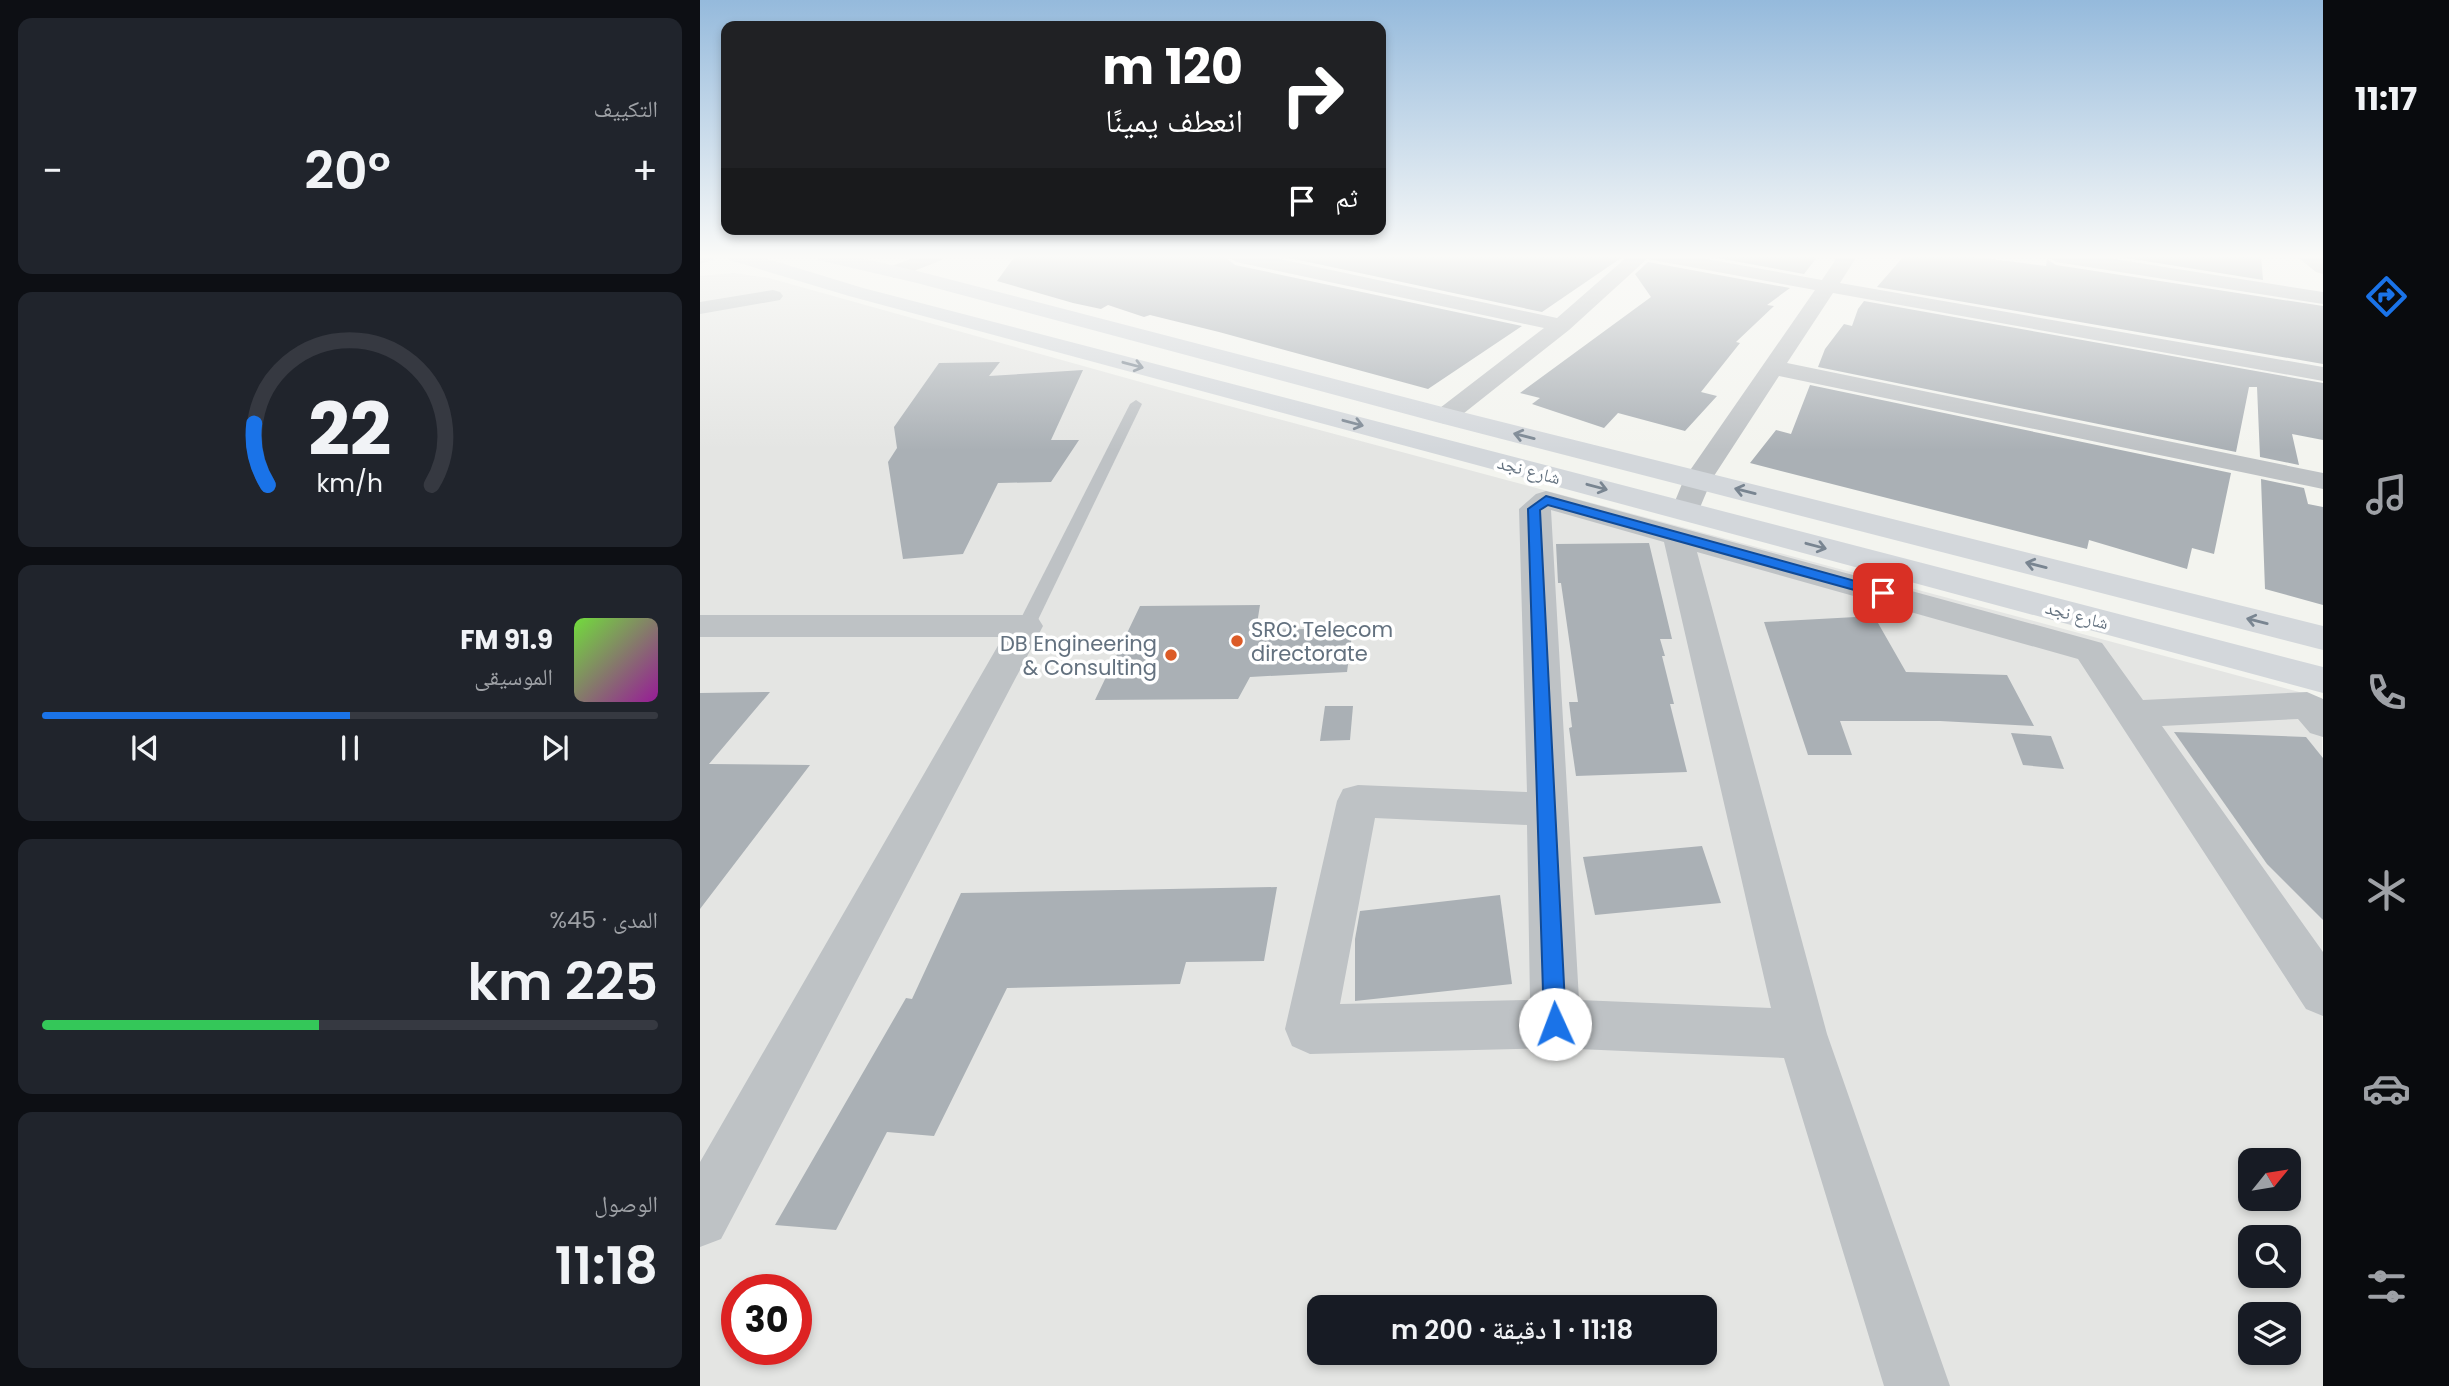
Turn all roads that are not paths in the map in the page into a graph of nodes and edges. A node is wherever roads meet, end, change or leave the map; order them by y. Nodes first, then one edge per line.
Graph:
1 (958, 321) edge
2 (1080, 321) edge
3 (1540, 321) edge
4 (1565, 321) edge
5 (1805, 321) edge
6 (2021, 321) edge
7 (1560, 325) junction
8 (1775, 368) junction
9 (2323, 373) edge
10 (1136, 404) dead end
11 (1445, 416) junction
12 (1698, 480) junction
13 (2323, 481) edge
14 (1681, 523) junction
15 (700, 626) edge
16 (1026, 626) junction
17 (2323, 638) edge
18 (2323, 680) edge
19 (2133, 714) junction
20 (2323, 723) edge
21 (1548, 808) junction
22 (2323, 993) edge
23 (1555, 1024) junction
24 (1802, 1034) junction
25 (700, 1218) edge
26 (1917, 1386) edge

1 -> 14 street, شارع نجد
2 - 11 street, شارع نجد
3 - 7 street
4 - 7 street
5 - 8 street
6 - 9 street
7 - 11 street
8 - 12 street
8 - 13 street
10 - 16 lane
12 -> 11 street, شارع نجد
12 - 14 street
17 -> 12 street, شارع نجد
14 -> 18 street, شارع نجد
14 - 19 street
14 - 21 street
14 - 24 street
15 - 16 street
16 - 25 street
19 - 20 street
19 - 22 street
21 - 23 street
21 - 23 street
23 - 24 street
24 - 26 street

